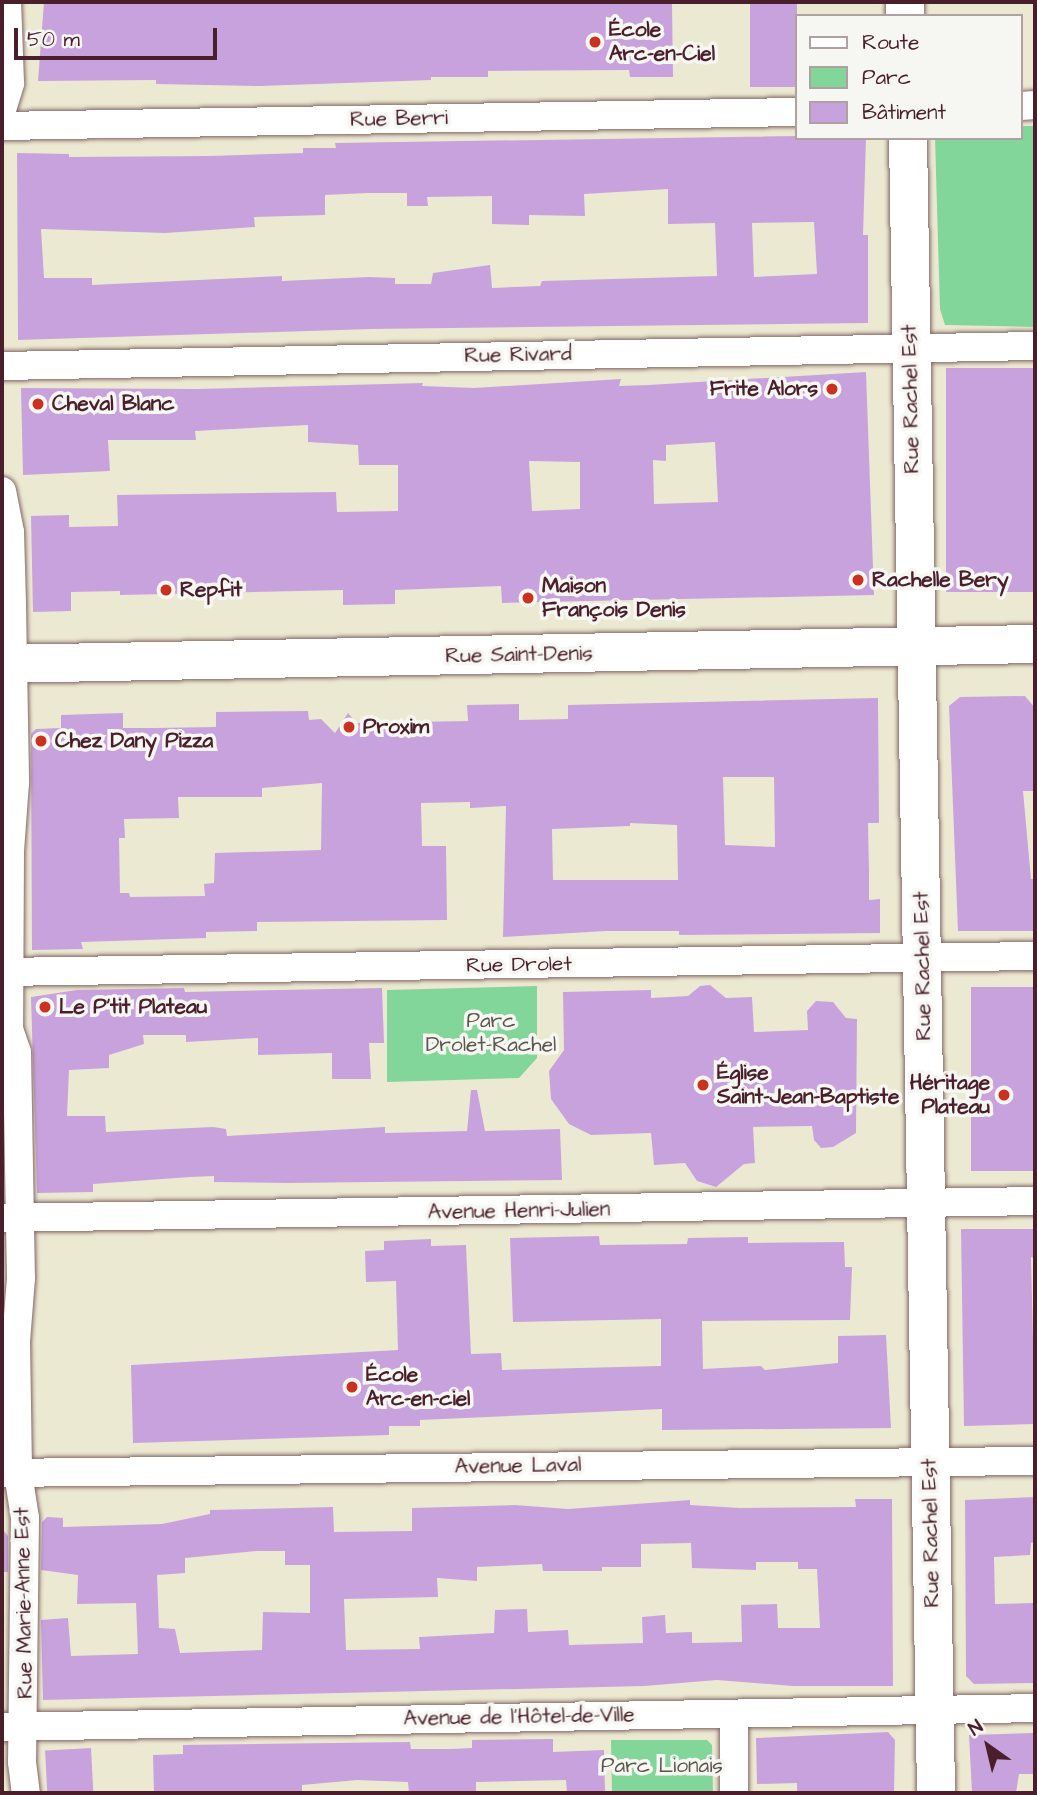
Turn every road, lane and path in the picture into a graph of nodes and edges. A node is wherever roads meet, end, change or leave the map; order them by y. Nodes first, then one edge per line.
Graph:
1 (7, 2) edge
2 (2, 110) edge
3 (796, 112) edge
4 (2, 126) edge
5 (908, 140) edge
6 (1035, 346) edge
7 (910, 348) junction
8 (2, 366) edge
9 (2, 491) edge
10 (1035, 645) edge
11 (918, 646) junction
12 (7, 664) edge
13 (1035, 956) edge
14 (922, 958) junction
15 (6, 972) edge
16 (1035, 1201) edge
17 (927, 1203) junction
18 (11, 1218) edge
19 (1035, 1461) edge
20 (929, 1462) junction
21 (10, 1473) edge
22 (1035, 1708) edge
23 (935, 1710) junction
24 (734, 1714) junction
25 (13, 1726) edge
26 (26, 1793) edge
27 (734, 1793) edge
28 (936, 1793) edge

1 - 2 street
3 - 4 street, Rue Berri
5 - 7 main road, Rue Rachel Est
6 - 7 street, Rue Rivard
7 - 8 street, Rue Rivard
7 - 11 main road, Rue Rachel Est
9 - 12 street, Rue Marie-Anne Est
10 - 11 main road, Rue Saint-Denis
11 - 12 main road, Rue Saint-Denis
11 - 14 main road, Rue Rachel Est
12 - 15 street, Rue Marie-Anne Est
13 - 14 street, Rue Drolet
14 - 15 street, Rue Drolet
14 - 17 main road, Rue Rachel Est
15 - 18 street, Rue Marie-Anne Est
16 - 17 street, Avenue Henri-Julien
17 - 18 street, Avenue Henri-Julien
17 - 20 main road, Rue Rachel Est
18 - 21 street, Rue Marie-Anne Est
19 - 20 street, Avenue Laval
20 - 21 street, Avenue Laval
20 - 23 main road, Rue Rachel Est
21 - 25 street, Rue Marie-Anne Est
22 - 23 street, Avenue de l'Hôtel-de-Ville
23 - 24 street, Avenue de l'Hôtel-de-Ville
23 - 28 main road, Rue Rachel Est
24 - 25 street, Avenue de l'Hôtel-de-Ville
24 - 27 street
25 - 26 street, Rue Marie-Anne Est

